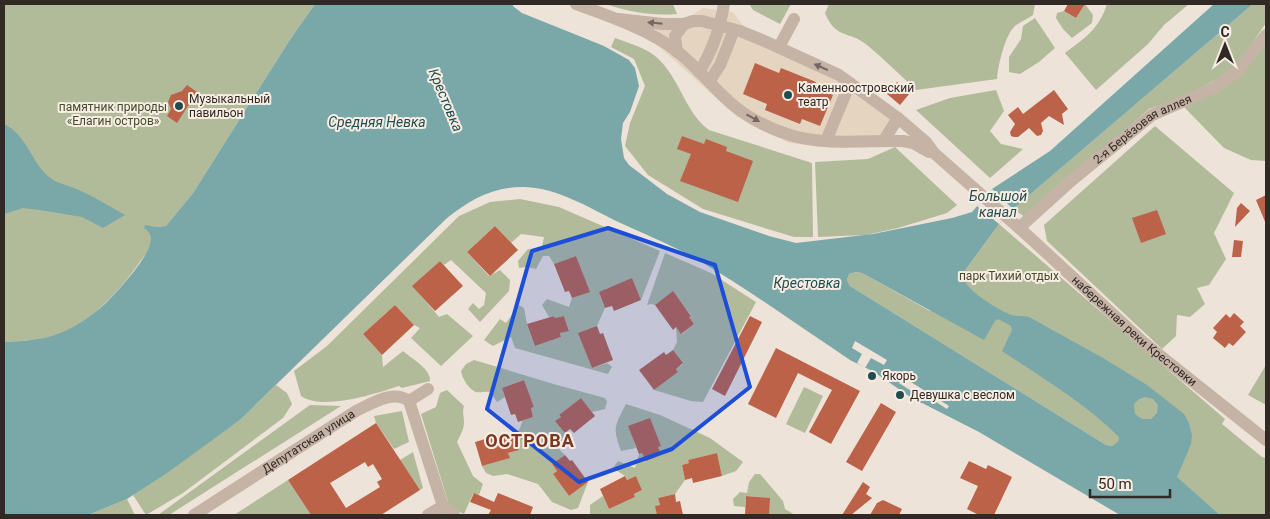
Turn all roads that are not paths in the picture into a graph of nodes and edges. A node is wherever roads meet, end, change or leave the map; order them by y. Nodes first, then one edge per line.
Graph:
1 (576, 4) edge
2 (724, 4) edge
3 (794, 18) dead end
4 (618, 19) junction
5 (684, 24) junction
6 (720, 25) junction
7 (734, 30) junction
8 (1266, 35) edge
9 (779, 47) junction
10 (677, 52) junction
11 (699, 72) junction
12 (709, 82) junction
13 (850, 83) junction
14 (898, 118) junction
15 (884, 140) junction
16 (826, 141) junction
17 (934, 154) junction
18 (1019, 228) junction
19 (428, 389) dead end
20 (409, 401) junction
21 (1266, 440) edge
22 (443, 506) junction
23 (194, 515) edge
24 (428, 515) edge
25 (454, 515) edge

1 - 4 street
2 - 6 street
3 - 9 street
5 -> 4 street
4 - 10 street
5 - 6 street
5 - 10 street
6 - 7 street
6 - 11 street
7 - 9 street
7 - 12 street
8 - 18 street, 2-я Берёзовая аллея
13 -> 9 street
10 - 11 street
11 - 12 street
12 -> 16 street
13 - 14 street
13 - 16 street
14 - 15 street
14 - 17 street
15 - 16 street
15 - 17 street
17 - 18 street, набережная реки Крестовки
18 - 21 street, набережная реки Крестовки
19 - 20 street
20 - 22 street
20 - 23 street, Депутатская улица
22 - 24 street
22 - 25 street

